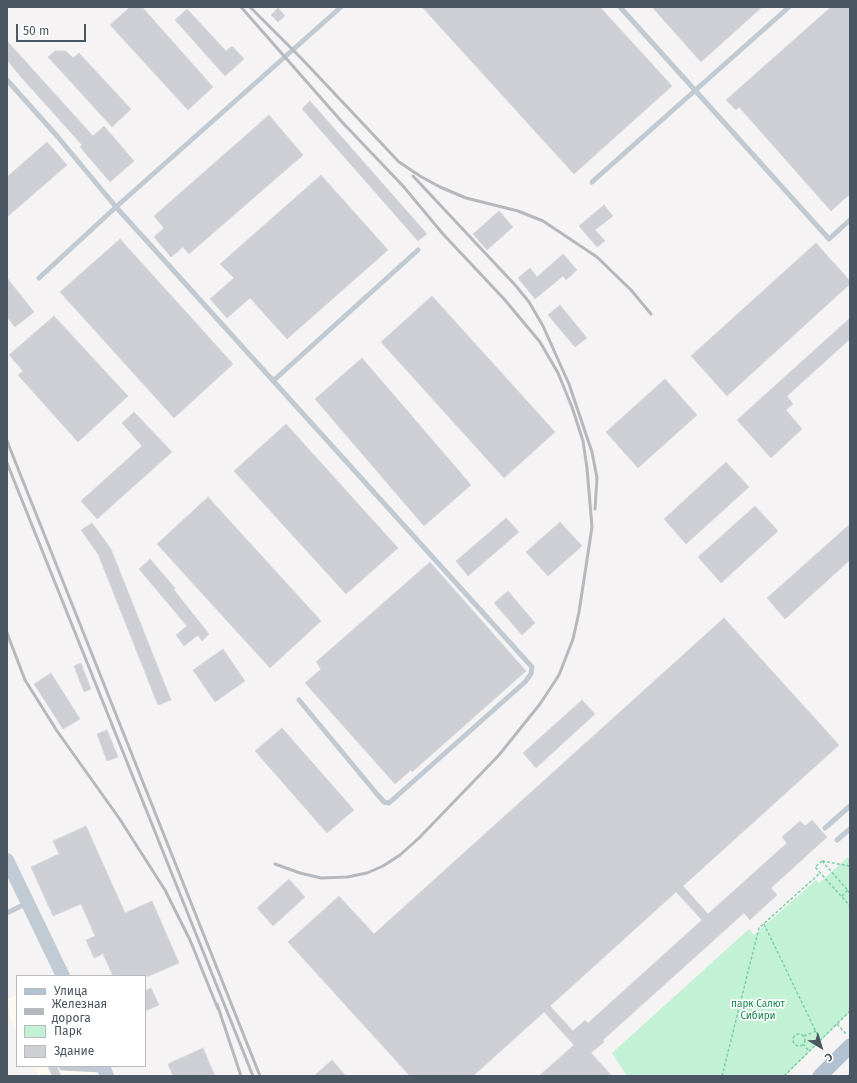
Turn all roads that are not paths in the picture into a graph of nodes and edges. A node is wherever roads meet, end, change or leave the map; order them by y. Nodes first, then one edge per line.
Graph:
1 (341, 7) edge
2 (620, 7) edge
3 (789, 7) edge
4 (7, 80) edge
5 (695, 90) junction
6 (592, 182) dead end
7 (116, 208) junction
8 (850, 220) edge
9 (418, 250) dead end
10 (39, 278) dead end
11 (273, 381) junction
12 (299, 700) dead end
13 (850, 806) edge
14 (825, 828) dead end
15 (850, 829) edge
16 (837, 840) dead end
17 (7, 860) edge
18 (27, 903) junction
19 (7, 913) edge
20 (63, 975) edge
21 (850, 1045) edge
22 (62, 1067) edge
23 (105, 1071) edge
24 (820, 1076) edge

1 - 7 lane
2 - 5 lane
3 - 5 lane
4 - 7 lane
5 - 6 lane
5 - 8 lane
7 - 10 lane
7 - 11 lane
9 - 11 lane
11 - 12 lane
13 - 14 lane
15 - 16 lane
17 - 18 main road
18 - 19 lane
18 - 20 main road
21 - 24 main road
22 - 23 lane

